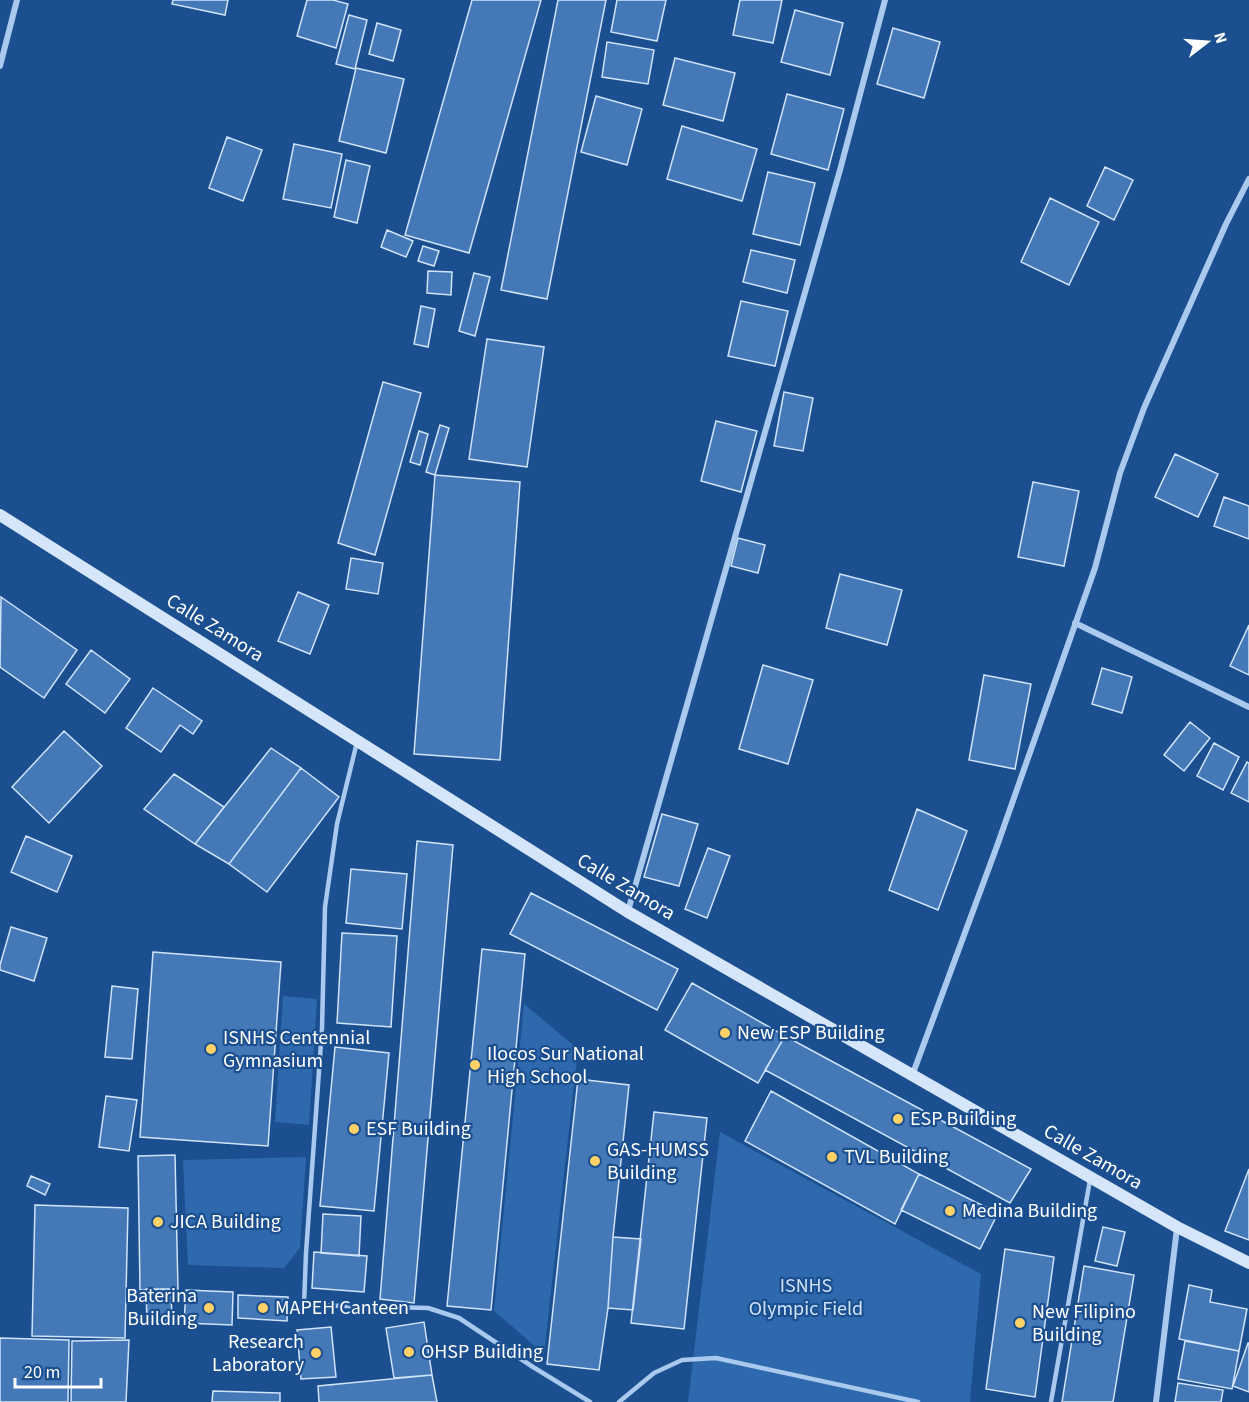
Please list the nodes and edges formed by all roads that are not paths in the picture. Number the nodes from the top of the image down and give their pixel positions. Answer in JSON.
{"nodes":[{"id":1,"x":17,"y":0,"type":"edge"},
{"id":2,"x":885,"y":0,"type":"edge"},
{"id":3,"x":0,"y":66,"type":"edge"},
{"id":4,"x":1249,"y":179,"type":"edge"},
{"id":5,"x":0,"y":515,"type":"edge"},
{"id":6,"x":1075,"y":623,"type":"junction"},
{"id":7,"x":1249,"y":707,"type":"edge"},
{"id":8,"x":357,"y":741,"type":"junction"},
{"id":9,"x":628,"y":912,"type":"junction"},
{"id":10,"x":912,"y":1076,"type":"junction"},
{"id":11,"x":1090,"y":1178,"type":"junction"},
{"id":12,"x":1177,"y":1227,"type":"junction"},
{"id":13,"x":1249,"y":1263,"type":"edge"},
{"id":14,"x":590,"y":1402,"type":"edge"},
{"id":15,"x":619,"y":1402,"type":"edge"},
{"id":16,"x":918,"y":1402,"type":"edge"},
{"id":17,"x":1051,"y":1402,"type":"edge"},
{"id":18,"x":1156,"y":1402,"type":"edge"}],
"edges":[{"from":1,"to":3,"type":"street"},
{"from":2,"to":9,"type":"street"},
{"from":4,"to":6,"type":"street"},
{"from":5,"to":8,"type":"street","name":"Calle Zamora"},
{"from":6,"to":7,"type":"street"},
{"from":6,"to":10,"type":"street"},
{"from":8,"to":9,"type":"street","name":"Calle Zamora"},
{"from":8,"to":14,"type":"lane"},
{"from":9,"to":10,"type":"street","name":"Calle Zamora"},
{"from":10,"to":11,"type":"street","name":"Calle Zamora"},
{"from":11,"to":12,"type":"street","name":"Calle Zamora"},
{"from":11,"to":17,"type":"lane"},
{"from":12,"to":13,"type":"street","name":"Calle Zamora"},
{"from":12,"to":18,"type":"street"},
{"from":15,"to":16,"type":"lane"}]}
